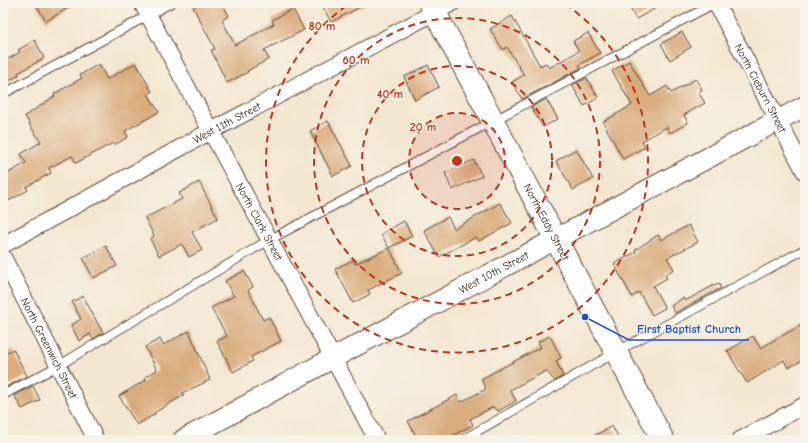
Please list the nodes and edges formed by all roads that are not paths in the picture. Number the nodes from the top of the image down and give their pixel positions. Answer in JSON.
{"nodes":[{"id":1,"x":172,"y":3,"type":"edge"},
{"id":2,"x":715,"y":3,"type":"edge"},
{"id":3,"x":439,"y":6,"type":"edge"},
{"id":4,"x":145,"y":9,"type":"edge"},
{"id":5,"x":3,"y":94,"type":"edge"},
{"id":6,"x":805,"y":106,"type":"edge"},
{"id":7,"x":493,"y":121,"type":"junction"},
{"id":8,"x":778,"y":121,"type":"junction"},
{"id":9,"x":210,"y":131,"type":"junction"},
{"id":10,"x":805,"y":172,"type":"edge"},
{"id":11,"x":556,"y":239,"type":"junction"},
{"id":12,"x":269,"y":240,"type":"junction"},
{"id":13,"x":3,"y":245,"type":"edge"},
{"id":14,"x":805,"y":249,"type":"edge"},
{"id":15,"x":3,"y":256,"type":"edge"},
{"id":16,"x":616,"y":352,"type":"junction"},
{"id":17,"x":333,"y":358,"type":"junction"},
{"id":18,"x":58,"y":366,"type":"junction"},
{"id":19,"x":3,"y":395,"type":"edge"},
{"id":20,"x":805,"y":405,"type":"edge"},
{"id":21,"x":96,"y":440,"type":"edge"},
{"id":22,"x":183,"y":440,"type":"edge"},
{"id":23,"x":377,"y":440,"type":"edge"},
{"id":24,"x":462,"y":440,"type":"edge"},
{"id":25,"x":663,"y":440,"type":"edge"},
{"id":26,"x":740,"y":440,"type":"edge"}],
"edges":[{"from":1,"to":4,"type":"lane"},
{"from":2,"to":7,"type":"lane"},
{"from":2,"to":8,"type":"street","name":"North Cleburn Street"},
{"from":3,"to":7,"type":"main road","name":"North Eddy Street"},
{"from":3,"to":9,"type":"street","name":"West 11th Street"},
{"from":4,"to":5,"type":"lane"},
{"from":4,"to":9,"type":"street","name":"North Clark Street"},
{"from":6,"to":8,"type":"street","name":"West 10th Street"},
{"from":7,"to":11,"type":"main road","name":"North Eddy Street"},
{"from":7,"to":12,"type":"lane"},
{"from":8,"to":10,"type":"street","name":"North Cleburn Street"},
{"from":8,"to":11,"type":"street","name":"West 10th Street"},
{"from":9,"to":12,"type":"street","name":"North Clark Street"},
{"from":9,"to":13,"type":"street","name":"West 11th Street"},
{"from":11,"to":16,"type":"main road","name":"North Eddy Street"},
{"from":11,"to":17,"type":"street","name":"West 10th Street"},
{"from":12,"to":17,"type":"street","name":"North Clark Street"},
{"from":12,"to":18,"type":"lane"},
{"from":14,"to":16,"type":"lane"},
{"from":15,"to":18,"type":"street","name":"North Greenwich Street"},
{"from":16,"to":24,"type":"lane"},
{"from":16,"to":25,"type":"main road","name":"North Eddy Street"},
{"from":17,"to":22,"type":"street","name":"West 10th Street"},
{"from":17,"to":23,"type":"street","name":"North Clark Street"},
{"from":18,"to":19,"type":"lane"},
{"from":18,"to":21,"type":"street","name":"North Greenwich Street"},
{"from":20,"to":26,"type":"street"}]}
